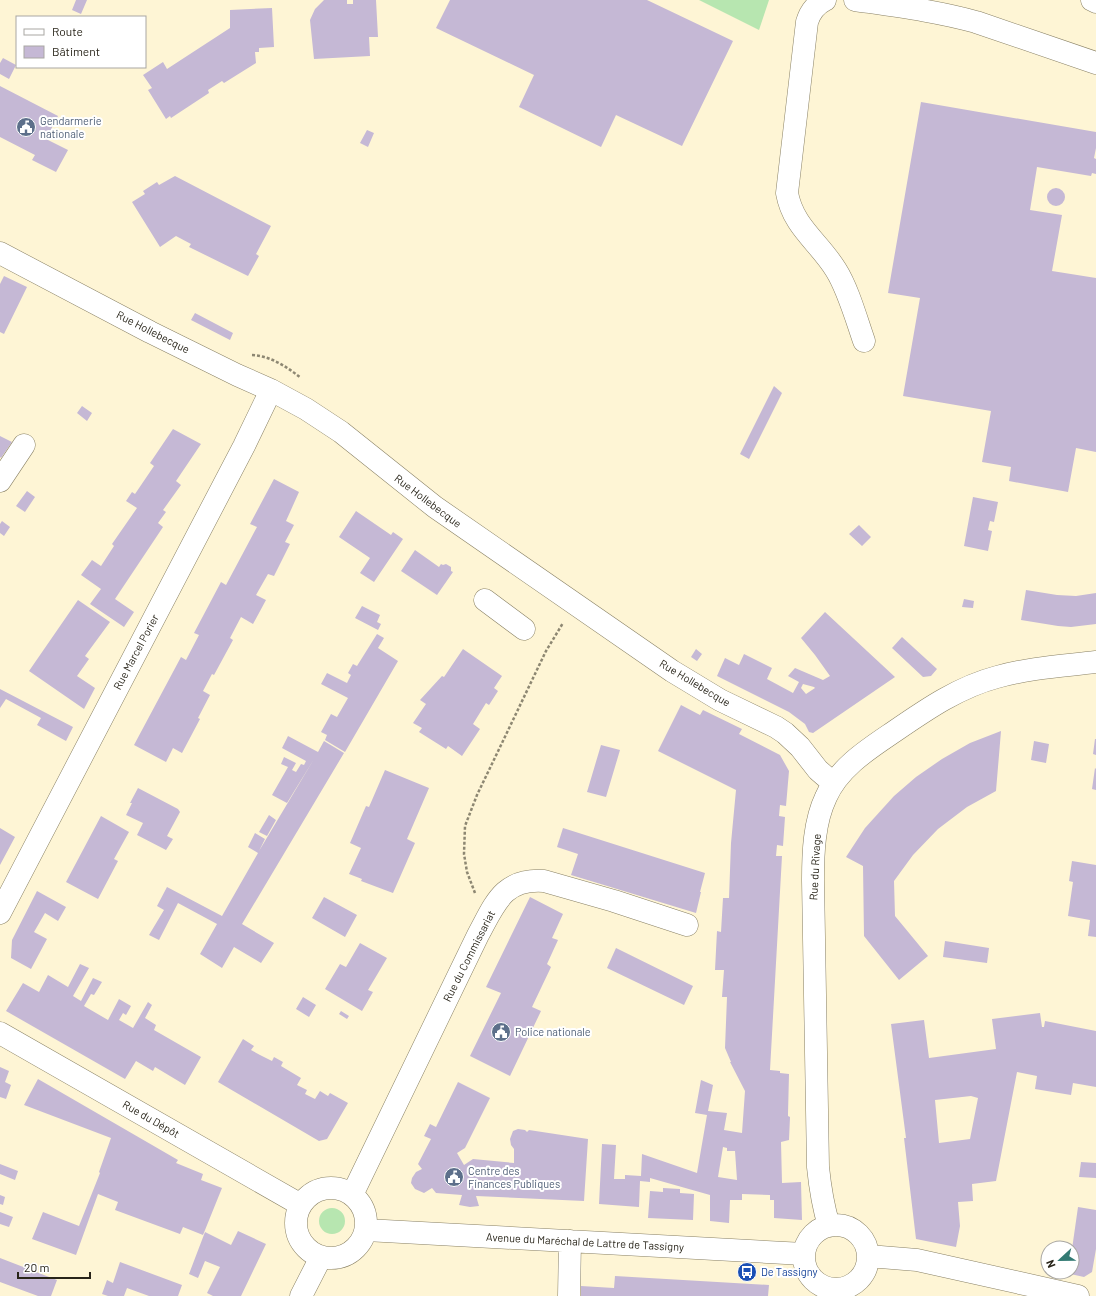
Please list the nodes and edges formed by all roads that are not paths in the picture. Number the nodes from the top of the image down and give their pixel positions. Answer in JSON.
{"nodes":[{"id":1,"x":825,"y":0,"type":"edge"},
{"id":2,"x":855,"y":0,"type":"edge"},
{"id":3,"x":1092,"y":0,"type":"edge"},
{"id":4,"x":1096,"y":2,"type":"edge"},
{"id":5,"x":1096,"y":63,"type":"edge"},
{"id":6,"x":0,"y":253,"type":"edge"},
{"id":7,"x":864,"y":341,"type":"dead end"},
{"id":8,"x":271,"y":390,"type":"junction"},
{"id":9,"x":24,"y":445,"type":"dead end"},
{"id":10,"x":0,"y":481,"type":"edge"},
{"id":11,"x":485,"y":600,"type":"dead end"},
{"id":12,"x":524,"y":629,"type":"dead end"},
{"id":13,"x":1096,"y":662,"type":"edge"},
{"id":14,"x":833,"y":783,"type":"junction"},
{"id":15,"x":0,"y":913,"type":"edge"},
{"id":16,"x":687,"y":925,"type":"dead end"},
{"id":17,"x":0,"y":1033,"type":"edge"},
{"id":18,"x":352,"y":1195,"type":"junction"},
{"id":19,"x":301,"y":1205,"type":"junction"},
{"id":20,"x":829,"y":1226,"type":"junction"},
{"id":21,"x":366,"y":1230,"type":"junction"},
{"id":22,"x":570,"y":1241,"type":"junction"},
{"id":23,"x":804,"y":1254,"type":"junction"},
{"id":24,"x":868,"y":1256,"type":"junction"},
{"id":25,"x":322,"y":1257,"type":"junction"},
{"id":26,"x":841,"y":1292,"type":"edge"},
{"id":27,"x":301,"y":1296,"type":"edge"},
{"id":28,"x":569,"y":1296,"type":"edge"},
{"id":29,"x":1078,"y":1296,"type":"edge"}],
"edges":[{"from":1,"to":7,"type":"street"},
{"from":2,"to":5,"type":"street"},
{"from":3,"to":4,"type":"street"},
{"from":6,"to":8,"type":"street","name":"Rue Hollebecque"},
{"from":8,"to":14,"type":"street","name":"Rue Hollebecque"},
{"from":8,"to":15,"type":"street","name":"Rue Marcel Porier"},
{"from":9,"to":10,"type":"street"},
{"from":11,"to":12,"type":"street"},
{"from":13,"to":14,"type":"street","name":"Rue du Rivage"},
{"from":14,"to":20,"type":"street","name":"Rue du Rivage"},
{"from":16,"to":18,"type":"street","name":"Rue du Commissariat"},
{"from":17,"to":19,"type":"street","name":"Rue du Dépôt"},
{"from":18,"to":19,"type":"street"},
{"from":18,"to":21,"type":"street"},
{"from":19,"to":25,"type":"street"},
{"from":20,"to":23,"type":"street"},
{"from":20,"to":24,"type":"street"},
{"from":21,"to":22,"type":"street","name":"Avenue du Maréchal de Lattre de Tassigny"},
{"from":21,"to":25,"type":"street"},
{"from":22,"to":23,"type":"street","name":"Avenue du Maréchal de Lattre de Tassigny"},
{"from":22,"to":28,"type":"street"},
{"from":23,"to":26,"type":"street"},
{"from":24,"to":26,"type":"street"},
{"from":24,"to":29,"type":"street"},
{"from":25,"to":27,"type":"street"}]}
